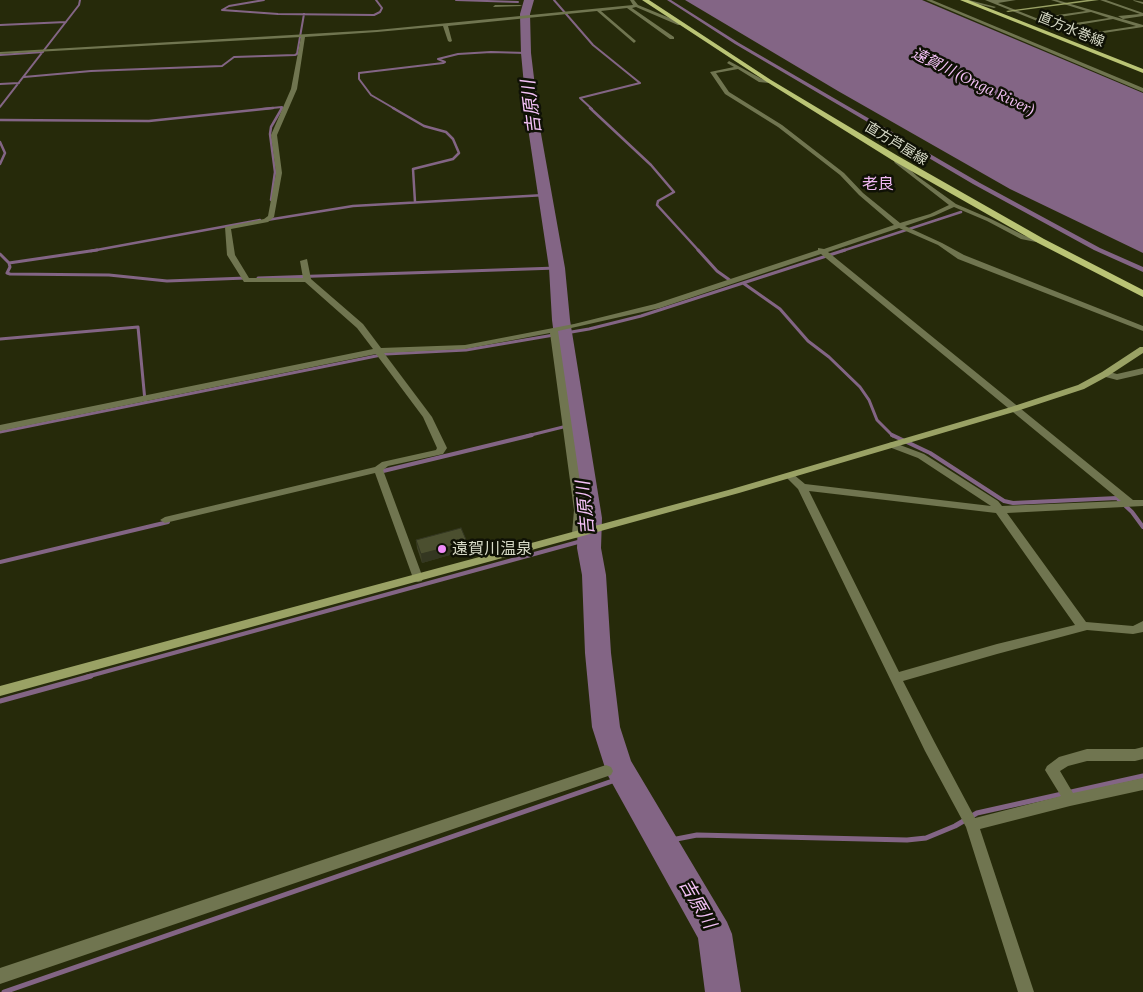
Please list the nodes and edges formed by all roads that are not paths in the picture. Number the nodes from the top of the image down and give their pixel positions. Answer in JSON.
{"nodes":[{"id":1,"x":521,"y":0,"type":"edge"},
{"id":2,"x":632,"y":0,"type":"edge"},
{"id":3,"x":645,"y":0,"type":"edge"},
{"id":4,"x":928,"y":0,"type":"edge"},
{"id":5,"x":963,"y":0,"type":"edge"},
{"id":6,"x":987,"y":0,"type":"edge"},
{"id":7,"x":1014,"y":0,"type":"edge"},
{"id":8,"x":1052,"y":0,"type":"edge"},
{"id":9,"x":1097,"y":0,"type":"edge"},
{"id":10,"x":1102,"y":0,"type":"edge"},
{"id":11,"x":1135,"y":0,"type":"edge"},
{"id":12,"x":993,"y":3,"type":"junction"},
{"id":13,"x":1074,"y":3,"type":"junction"},
{"id":14,"x":1143,"y":3,"type":"edge"},
{"id":15,"x":1067,"y":4,"type":"junction"},
{"id":16,"x":520,"y":6,"type":"junction"},
{"id":17,"x":636,"y":6,"type":"junction"},
{"id":18,"x":628,"y":7,"type":"junction"},
{"id":19,"x":597,"y":10,"type":"junction"},
{"id":20,"x":1011,"y":11,"type":"junction"},
{"id":21,"x":1093,"y":12,"type":"junction"},
{"id":22,"x":1143,"y":14,"type":"edge"},
{"id":23,"x":518,"y":17,"type":"junction"},
{"id":24,"x":495,"y":19,"type":"junction"},
{"id":25,"x":1036,"y":19,"type":"junction"},
{"id":26,"x":1116,"y":19,"type":"junction"},
{"id":27,"x":445,"y":24,"type":"junction"},
{"id":28,"x":680,"y":24,"type":"junction"},
{"id":29,"x":1030,"y":27,"type":"junction"},
{"id":30,"x":1055,"y":27,"type":"junction"},
{"id":31,"x":1143,"y":27,"type":"edge"},
{"id":32,"x":303,"y":37,"type":"junction"},
{"id":33,"x":672,"y":38,"type":"dead end"},
{"id":34,"x":450,"y":41,"type":"dead end"},
{"id":35,"x":634,"y":42,"type":"dead end"},
{"id":36,"x":0,"y":53,"type":"edge"},
{"id":37,"x":728,"y":62,"type":"dead end"},
{"id":38,"x":738,"y":68,"type":"junction"},
{"id":39,"x":1143,"y":71,"type":"edge"},
{"id":40,"x":769,"y":81,"type":"junction"},
{"id":41,"x":1143,"y":90,"type":"edge"},
{"id":42,"x":895,"y":158,"type":"junction"},
{"id":43,"x":954,"y":205,"type":"junction"},
{"id":44,"x":899,"y":226,"type":"junction"},
{"id":45,"x":1041,"y":241,"type":"junction"},
{"id":46,"x":821,"y":250,"type":"junction"},
{"id":47,"x":304,"y":261,"type":"dead end"},
{"id":48,"x":307,"y":280,"type":"junction"},
{"id":49,"x":1143,"y":294,"type":"edge"},
{"id":50,"x":1143,"y":329,"type":"edge"},
{"id":51,"x":554,"y":330,"type":"junction"},
{"id":52,"x":1143,"y":349,"type":"edge"},
{"id":53,"x":377,"y":351,"type":"junction"},
{"id":54,"x":1143,"y":371,"type":"edge"},
{"id":55,"x":1105,"y":374,"type":"junction"},
{"id":56,"x":1014,"y":409,"type":"junction"},
{"id":57,"x":0,"y":428,"type":"edge"},
{"id":58,"x":892,"y":445,"type":"junction"},
{"id":59,"x":378,"y":469,"type":"junction"},
{"id":60,"x":790,"y":476,"type":"junction"},
{"id":61,"x":802,"y":487,"type":"junction"},
{"id":62,"x":1132,"y":504,"type":"junction"},
{"id":63,"x":1143,"y":504,"type":"edge"},
{"id":64,"x":999,"y":510,"type":"junction"},
{"id":65,"x":165,"y":520,"type":"dead end"},
{"id":66,"x":577,"y":534,"type":"junction"},
{"id":67,"x":418,"y":578,"type":"junction"},
{"id":68,"x":1143,"y":625,"type":"edge"},
{"id":69,"x":1083,"y":627,"type":"junction"},
{"id":70,"x":896,"y":678,"type":"junction"},
{"id":71,"x":0,"y":691,"type":"edge"},
{"id":72,"x":1143,"y":753,"type":"edge"},
{"id":73,"x":606,"y":771,"type":"dead end"},
{"id":74,"x":1143,"y":784,"type":"edge"},
{"id":75,"x":1070,"y":800,"type":"junction"},
{"id":76,"x":972,"y":825,"type":"junction"},
{"id":77,"x":0,"y":976,"type":"edge"},
{"id":78,"x":1026,"y":992,"type":"edge"}],
"edges":[{"from":1,"to":16,"type":"street"},
{"from":2,"to":17,"type":"street"},
{"from":3,"to":28,"type":"main road","name":"直方芦屋線"},
{"from":4,"to":41,"type":"street"},
{"from":5,"to":20,"type":"street"},
{"from":5,"to":29,"type":"main road","name":"直方水巻線"},
{"from":6,"to":12,"type":"street"},
{"from":7,"to":12,"type":"street"},
{"from":8,"to":15,"type":"street"},
{"from":9,"to":13,"type":"street"},
{"from":10,"to":22,"type":"street"},
{"from":11,"to":14,"type":"street"},
{"from":12,"to":20,"type":"street"},
{"from":13,"to":15,"type":"street"},
{"from":13,"to":22,"type":"street"},
{"from":15,"to":20,"type":"street"},
{"from":15,"to":21,"type":"street"},
{"from":16,"to":23,"type":"street"},
{"from":16,"to":24,"type":"street"},
{"from":17,"to":18,"type":"street"},
{"from":17,"to":28,"type":"street"},
{"from":18,"to":19,"type":"street"},
{"from":18,"to":33,"type":"street"},
{"from":19,"to":23,"type":"street"},
{"from":19,"to":35,"type":"street"},
{"from":20,"to":25,"type":"street"},
{"from":20,"to":29,"type":"street"},
{"from":21,"to":25,"type":"street"},
{"from":21,"to":26,"type":"street"},
{"from":23,"to":24,"type":"street"},
{"from":24,"to":27,"type":"street"},
{"from":25,"to":30,"type":"street"},
{"from":26,"to":30,"type":"street"},
{"from":26,"to":31,"type":"street"},
{"from":27,"to":32,"type":"street"},
{"from":27,"to":34,"type":"street"},
{"from":28,"to":40,"type":"main road","name":"直方芦屋線"},
{"from":29,"to":39,"type":"main road","name":"直方水巻線"},
{"from":30,"to":31,"type":"street"},
{"from":32,"to":36,"type":"street"},
{"from":32,"to":48,"type":"street"},
{"from":37,"to":38,"type":"street"},
{"from":38,"to":40,"type":"street"},
{"from":38,"to":44,"type":"street"},
{"from":40,"to":42,"type":"main road","name":"直方芦屋線"},
{"from":42,"to":43,"type":"street"},
{"from":42,"to":45,"type":"main road","name":"直方芦屋線"},
{"from":43,"to":44,"type":"street"},
{"from":43,"to":45,"type":"street"},
{"from":44,"to":46,"type":"street"},
{"from":44,"to":50,"type":"street"},
{"from":45,"to":49,"type":"main road","name":"直方芦屋線"},
{"from":46,"to":51,"type":"street"},
{"from":46,"to":56,"type":"street"},
{"from":47,"to":48,"type":"street"},
{"from":48,"to":53,"type":"street"},
{"from":51,"to":53,"type":"street"},
{"from":51,"to":66,"type":"street"},
{"from":52,"to":55,"type":"street"},
{"from":53,"to":57,"type":"street"},
{"from":53,"to":59,"type":"street"},
{"from":54,"to":55,"type":"street"},
{"from":55,"to":56,"type":"street"},
{"from":56,"to":58,"type":"street"},
{"from":56,"to":62,"type":"street"},
{"from":58,"to":60,"type":"street"},
{"from":58,"to":64,"type":"street"},
{"from":59,"to":65,"type":"street"},
{"from":59,"to":67,"type":"street"},
{"from":60,"to":61,"type":"street"},
{"from":60,"to":66,"type":"street"},
{"from":61,"to":64,"type":"street"},
{"from":61,"to":70,"type":"street"},
{"from":62,"to":63,"type":"street"},
{"from":62,"to":64,"type":"street"},
{"from":64,"to":69,"type":"street"},
{"from":66,"to":67,"type":"street"},
{"from":67,"to":71,"type":"street"},
{"from":68,"to":69,"type":"street"},
{"from":69,"to":70,"type":"street"},
{"from":70,"to":76,"type":"street"},
{"from":72,"to":75,"type":"street"},
{"from":73,"to":77,"type":"street"},
{"from":74,"to":75,"type":"street"},
{"from":75,"to":76,"type":"street"},
{"from":76,"to":78,"type":"street"}]}
